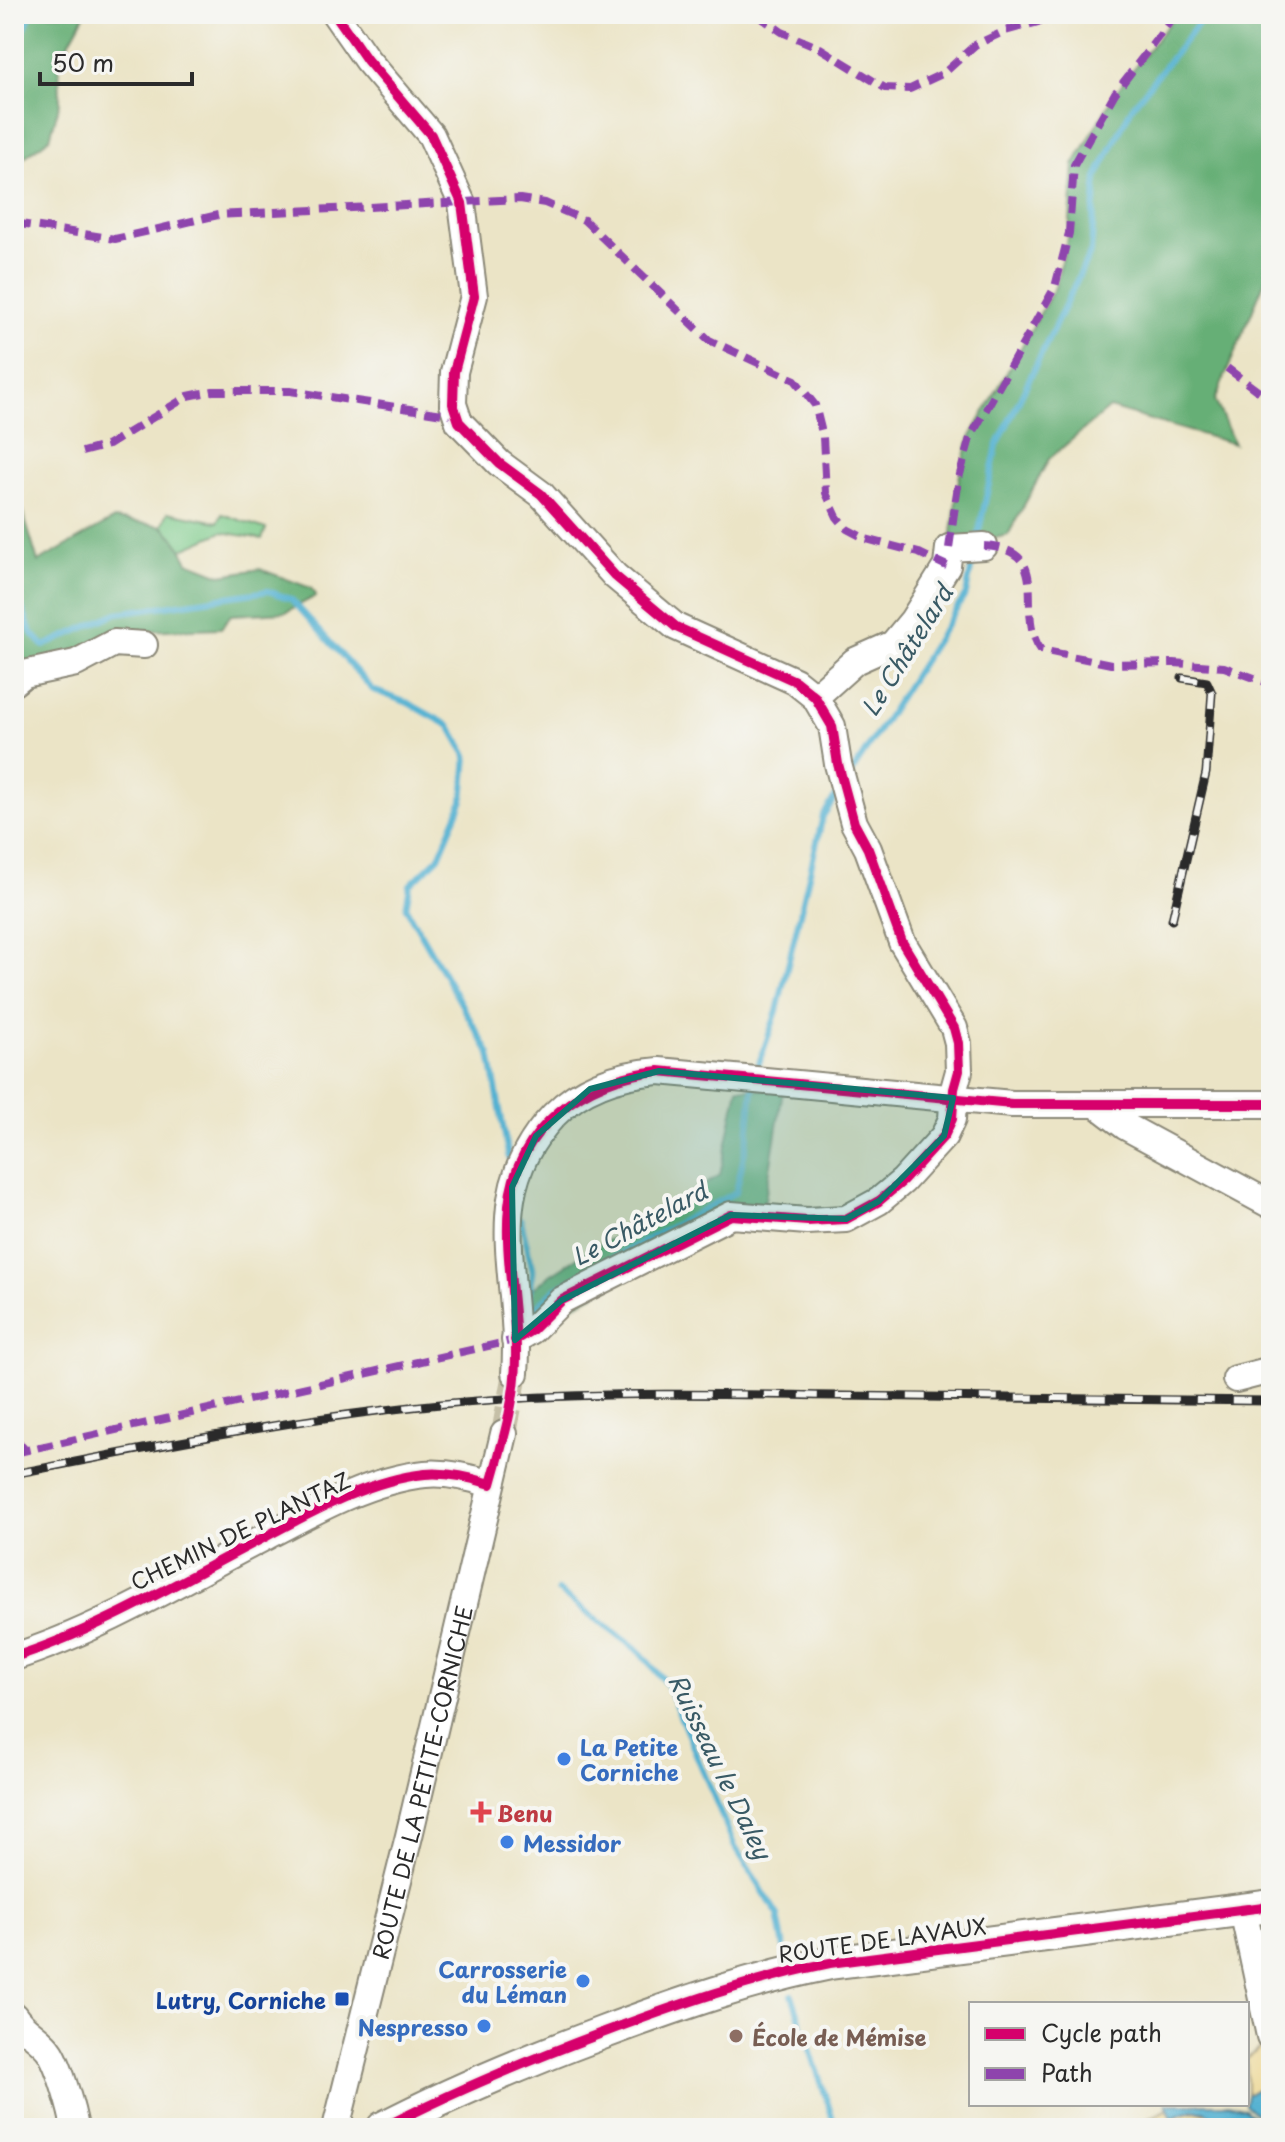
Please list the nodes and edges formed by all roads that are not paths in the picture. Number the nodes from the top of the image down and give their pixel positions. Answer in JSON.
{"nodes":[{"id":1,"x":335,"y":14,"type":"edge"},
{"id":2,"x":966,"y":546,"type":"dead end"},
{"id":3,"x":144,"y":645,"type":"dead end"},
{"id":4,"x":14,"y":682,"type":"edge"},
{"id":5,"x":815,"y":697,"type":"junction"},
{"id":6,"x":953,"y":1098,"type":"junction"},
{"id":7,"x":1096,"y":1104,"type":"junction"},
{"id":8,"x":1271,"y":1104,"type":"edge"},
{"id":9,"x":1271,"y":1205,"type":"edge"},
{"id":10,"x":515,"y":1340,"type":"junction"},
{"id":11,"x":1271,"y":1370,"type":"edge"},
{"id":12,"x":515,"y":1373,"type":"tunnel mouth"},
{"id":13,"x":1236,"y":1379,"type":"dead end"},
{"id":14,"x":504,"y":1434,"type":"tunnel mouth"},
{"id":15,"x":491,"y":1484,"type":"junction"},
{"id":16,"x":14,"y":1657,"type":"edge"},
{"id":17,"x":1257,"y":1908,"type":"edge"},
{"id":18,"x":14,"y":2016,"type":"edge"},
{"id":19,"x":1270,"y":2036,"type":"edge"},
{"id":20,"x":75,"y":2128,"type":"edge"},
{"id":21,"x":336,"y":2128,"type":"edge"},
{"id":22,"x":383,"y":2128,"type":"edge"}],
"edges":[{"from":1,"to":5,"type":"street"},
{"from":2,"to":5,"type":"street"},
{"from":3,"to":4,"type":"street"},
{"from":5,"to":6,"type":"street"},
{"from":6,"to":7,"type":"street"},
{"from":6,"to":10,"type":"street"},
{"from":6,"to":10,"type":"street"},
{"from":7,"to":8,"type":"street"},
{"from":7,"to":9,"type":"street"},
{"from":10,"to":12,"type":"street"},
{"from":11,"to":13,"type":"street"},
{"from":14,"to":15,"type":"street","name":"ROUTE DE LA PETITE-CORNICHE"},
{"from":15,"to":16,"type":"street","name":"CHEMIN DE PLANTAZ"},
{"from":15,"to":21,"type":"street","name":"ROUTE DE LA PETITE-CORNICHE"},
{"from":17,"to":19,"type":"street"},
{"from":17,"to":22,"type":"main road","name":"ROUTE DE LAVAUX"},
{"from":18,"to":20,"type":"street"}]}
